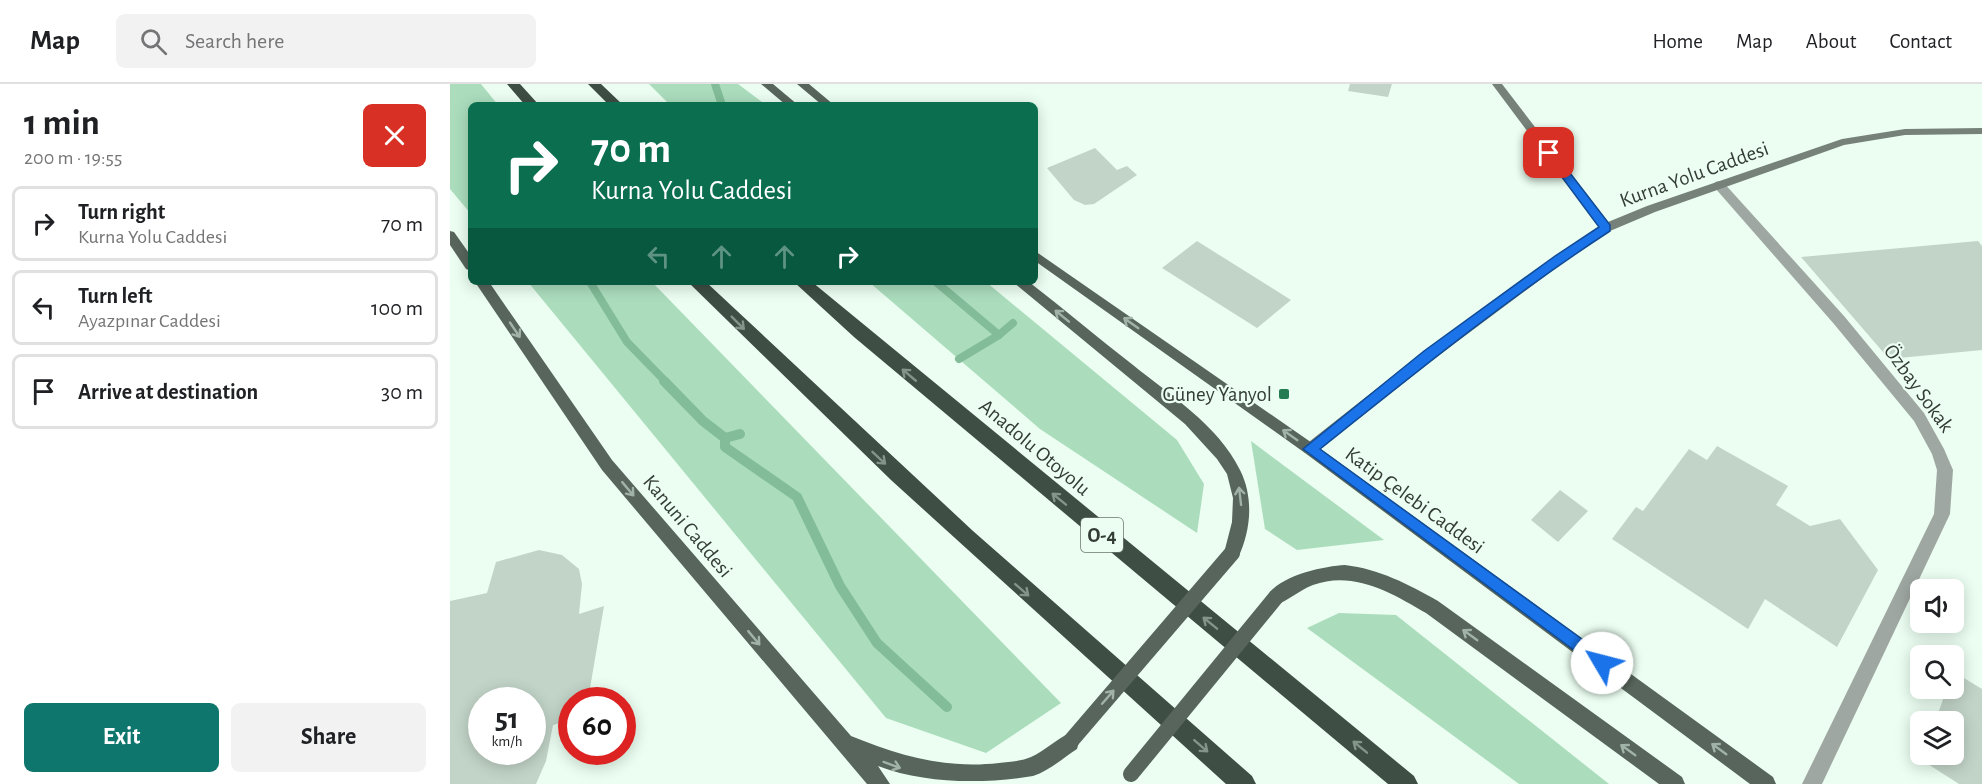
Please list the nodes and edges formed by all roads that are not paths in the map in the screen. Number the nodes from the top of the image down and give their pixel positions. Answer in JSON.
{"nodes":[{"id":1,"x":513,"y":84,"type":"edge"},
{"id":2,"x":594,"y":84,"type":"edge"},
{"id":3,"x":766,"y":84,"type":"edge"},
{"id":4,"x":802,"y":84,"type":"edge"},
{"id":5,"x":1497,"y":84,"type":"edge"},
{"id":6,"x":529,"y":102,"type":"edge"},
{"id":7,"x":613,"y":102,"type":"edge"},
{"id":8,"x":789,"y":102,"type":"edge"},
{"id":9,"x":825,"y":102,"type":"edge"},
{"id":10,"x":1982,"y":131,"type":"edge"},
{"id":11,"x":1719,"y":185,"type":"junction"},
{"id":12,"x":1606,"y":228,"type":"junction"},
{"id":13,"x":450,"y":235,"type":"edge"},
{"id":14,"x":1038,"y":257,"type":"edge"},
{"id":15,"x":468,"y":262,"type":"edge"},
{"id":16,"x":484,"y":285,"type":"edge"},
{"id":17,"x":699,"y":285,"type":"edge"},
{"id":18,"x":805,"y":285,"type":"edge"},
{"id":19,"x":1024,"y":285,"type":"edge"},
{"id":20,"x":1310,"y":449,"type":"junction"},
{"id":21,"x":840,"y":740,"type":"junction"},
{"id":22,"x":1128,"y":779,"type":"edge"},
{"id":23,"x":880,"y":784,"type":"edge"},
{"id":24,"x":1244,"y":784,"type":"edge"},
{"id":25,"x":1406,"y":784,"type":"edge"},
{"id":26,"x":1675,"y":784,"type":"edge"},
{"id":27,"x":1766,"y":784,"type":"edge"},
{"id":28,"x":1812,"y":784,"type":"edge"}],
"edges":[{"from":1,"to":6,"type":"highway"},
{"from":2,"to":7,"type":"highway"},
{"from":3,"to":8,"type":"main road"},
{"from":4,"to":9,"type":"main road"},
{"from":5,"to":12,"type":"street"},
{"from":10,"to":11,"type":"street","name":"Kurna Yolu Caddesi"},
{"from":11,"to":12,"type":"street","name":"Kurna Yolu Caddesi"},
{"from":11,"to":28,"type":"street","name":"Özbay Sokak"},
{"from":12,"to":20,"type":"street","name":"Kurna Yolu Caddesi"},
{"from":13,"to":15,"type":"main road"},
{"from":20,"to":14,"type":"main road","name":"Katip Çelebi Caddesi","one_way":true},
{"from":16,"to":21,"type":"main road","name":"Kanuni Caddesi","one_way":true},
{"from":17,"to":24,"type":"highway","one_way":true},
{"from":25,"to":18,"type":"highway","name":"Anadolu Otoyolu","number":"O-4","one_way":true},
{"from":21,"to":19,"type":"main road","one_way":true,"bridge":true},
{"from":27,"to":20,"type":"main road","name":"Katip Çelebi Caddesi","one_way":true},
{"from":21,"to":23,"type":"main road","name":"Kanuni Caddesi"},
{"from":26,"to":22,"type":"main road","one_way":true,"bridge":true}]}
